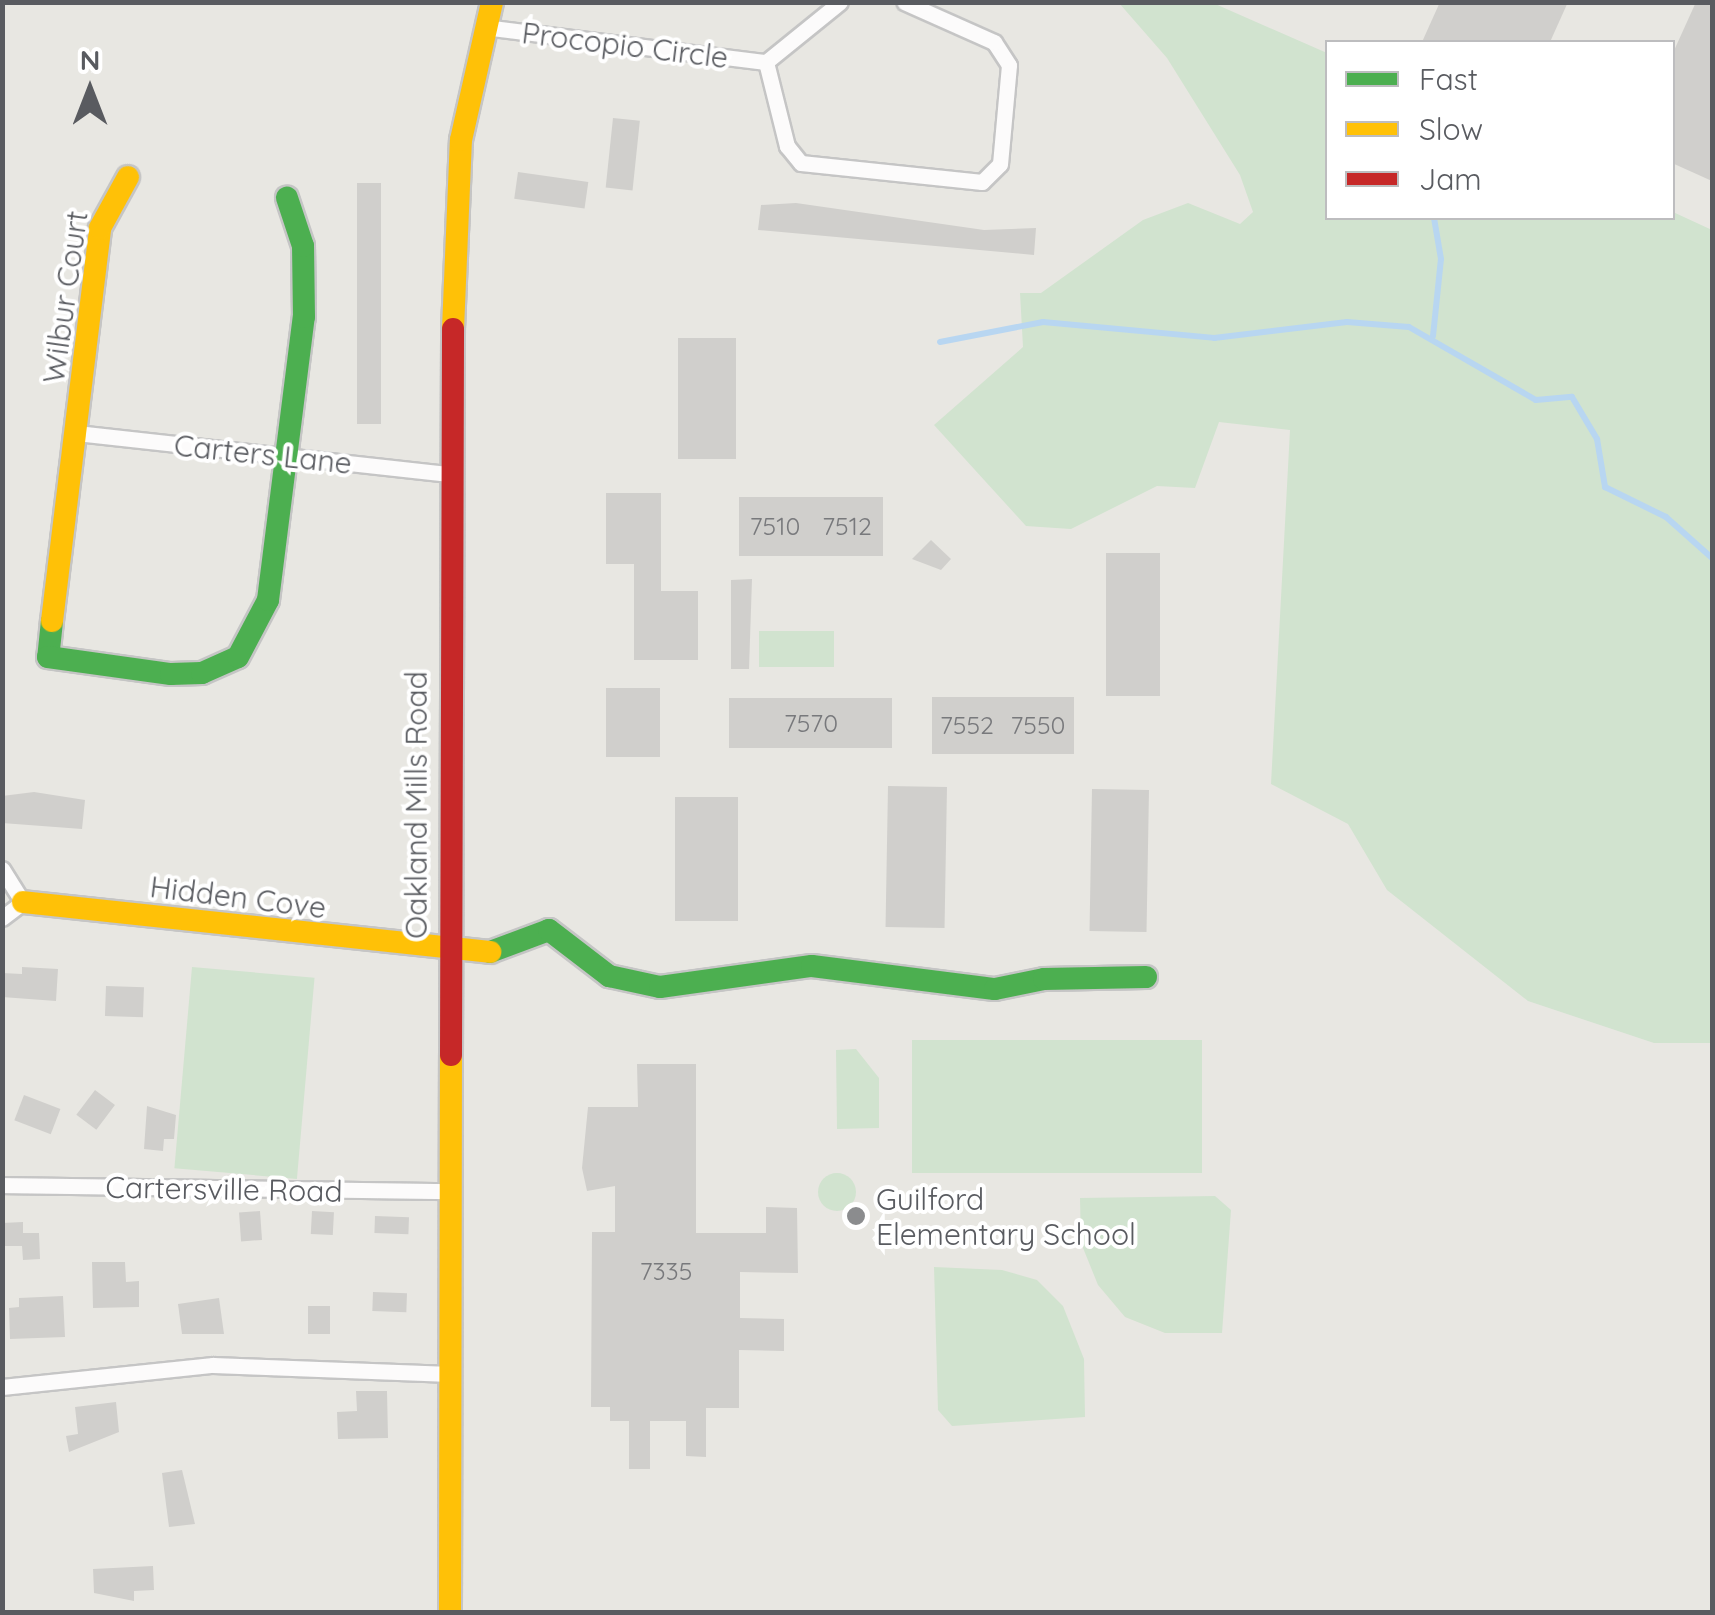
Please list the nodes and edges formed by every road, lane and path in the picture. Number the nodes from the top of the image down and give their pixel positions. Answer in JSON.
{"nodes":[{"id":1,"x":492,"y":2,"type":"edge"},
{"id":2,"x":840,"y":2,"type":"edge"},
{"id":3,"x":904,"y":2,"type":"edge"},
{"id":4,"x":484,"y":28,"type":"junction"},
{"id":5,"x":766,"y":62,"type":"junction"},
{"id":6,"x":128,"y":177,"type":"dead end"},
{"id":7,"x":286,"y":198,"type":"dead end"},
{"id":8,"x":77,"y":433,"type":"junction"},
{"id":9,"x":285,"y":458,"type":"junction"},
{"id":10,"x":449,"y":474,"type":"junction"},
{"id":11,"x":2,"y":869,"type":"edge"},
{"id":12,"x":23,"y":902,"type":"junction"},
{"id":13,"x":2,"y":918,"type":"edge"},
{"id":14,"x":445,"y":951,"type":"junction"},
{"id":15,"x":1146,"y":977,"type":"dead end"},
{"id":16,"x":2,"y":1185,"type":"edge"},
{"id":17,"x":445,"y":1191,"type":"junction"},
{"id":18,"x":444,"y":1374,"type":"junction"},
{"id":19,"x":2,"y":1387,"type":"edge"},
{"id":20,"x":450,"y":1612,"type":"edge"}],
"edges":[{"from":1,"to":4,"type":"street","name":"Oakland Mills Road"},
{"from":2,"to":5,"type":"street","name":"Procopio Circle"},
{"from":3,"to":5,"type":"street","name":"Procopio Circle"},
{"from":4,"to":5,"type":"street","name":"Procopio Circle"},
{"from":4,"to":10,"type":"street","name":"Oakland Mills Road"},
{"from":6,"to":8,"type":"street","name":"Wilbur Court"},
{"from":7,"to":9,"type":"street"},
{"from":8,"to":9,"type":"street","name":"Carters Lane"},
{"from":8,"to":9,"type":"street","name":"Wilbur Court"},
{"from":9,"to":10,"type":"street","name":"Carters Lane"},
{"from":10,"to":14,"type":"street","name":"Oakland Mills Road"},
{"from":11,"to":12,"type":"street"},
{"from":12,"to":13,"type":"street"},
{"from":12,"to":14,"type":"street","name":"Hidden Cove"},
{"from":14,"to":15,"type":"street","name":"Hidden Cove"},
{"from":14,"to":17,"type":"street","name":"Oakland Mills Road"},
{"from":16,"to":17,"type":"street","name":"Cartersville Road"},
{"from":17,"to":18,"type":"street","name":"Oakland Mills Road"},
{"from":18,"to":19,"type":"street"},
{"from":18,"to":20,"type":"street","name":"Oakland Mills Road"}]}
